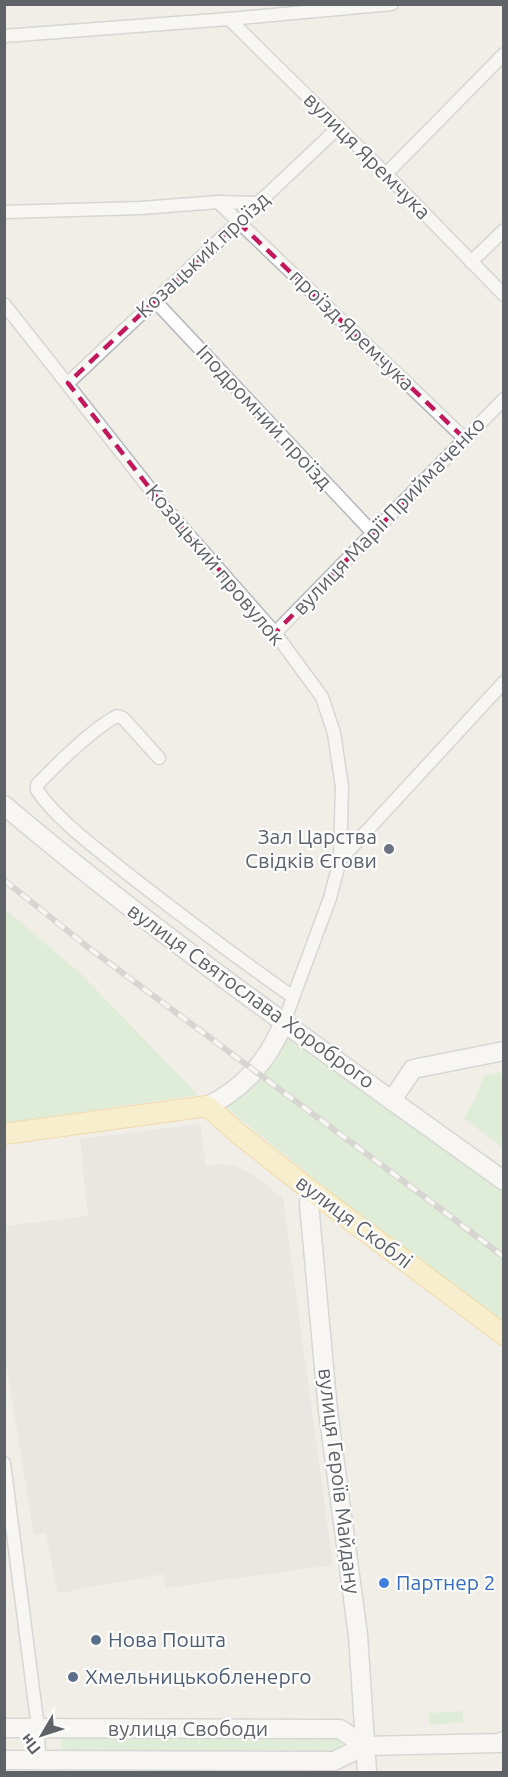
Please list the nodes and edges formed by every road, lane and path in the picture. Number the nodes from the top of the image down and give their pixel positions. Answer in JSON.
{"nodes":[{"id":1,"x":392,"y":4,"type":"edge"},
{"id":2,"x":229,"y":19,"type":"junction"},
{"id":3,"x":4,"y":36,"type":"edge"},
{"id":4,"x":504,"y":54,"type":"edge"},
{"id":5,"x":339,"y":127,"type":"junction"},
{"id":6,"x":386,"y":174,"type":"junction"},
{"id":7,"x":218,"y":202,"type":"junction"},
{"id":8,"x":258,"y":203,"type":"junction"},
{"id":9,"x":4,"y":212,"type":"edge"},
{"id":10,"x":238,"y":222,"type":"junction"},
{"id":11,"x":504,"y":230,"type":"edge"},
{"id":12,"x":471,"y":262,"type":"junction"},
{"id":13,"x":504,"y":295,"type":"edge"},
{"id":14,"x":155,"y":301,"type":"junction"},
{"id":15,"x":4,"y":304,"type":"edge"},
{"id":16,"x":68,"y":383,"type":"junction"},
{"id":17,"x":504,"y":399,"type":"edge"},
{"id":18,"x":465,"y":439,"type":"junction"},
{"id":19,"x":373,"y":533,"type":"junction"},
{"id":20,"x":275,"y":633,"type":"junction"},
{"id":21,"x":504,"y":682,"type":"edge"},
{"id":22,"x":159,"y":758,"type":"dead end"},
{"id":23,"x":4,"y":805,"type":"edge"},
{"id":24,"x":340,"y":860,"type":"junction"},
{"id":25,"x":293,"y":998,"type":"junction"},
{"id":26,"x":284,"y":1022,"type":"junction"},
{"id":27,"x":504,"y":1051,"type":"edge"},
{"id":28,"x":392,"y":1100,"type":"junction"},
{"id":29,"x":207,"y":1106,"type":"junction"},
{"id":30,"x":4,"y":1134,"type":"edge"},
{"id":31,"x":504,"y":1181,"type":"edge"},
{"id":32,"x":310,"y":1190,"type":"junction"},
{"id":33,"x":504,"y":1335,"type":"edge"},
{"id":34,"x":4,"y":1463,"type":"edge"},
{"id":35,"x":4,"y":1728,"type":"edge"},
{"id":36,"x":38,"y":1728,"type":"junction"},
{"id":37,"x":502,"y":1743,"type":"edge"},
{"id":38,"x":365,"y":1746,"type":"junction"},
{"id":39,"x":4,"y":1760,"type":"edge"},
{"id":40,"x":39,"y":1760,"type":"junction"},
{"id":41,"x":367,"y":1773,"type":"edge"}],
"edges":[{"from":1,"to":2,"type":"street"},
{"from":2,"to":3,"type":"street"},
{"from":2,"to":5,"type":"street","name":"вулиця Яремчука"},
{"from":4,"to":6,"type":"street"},
{"from":5,"to":6,"type":"street","name":"вулиця Яремчука"},
{"from":5,"to":8,"type":"street","name":"Козацький проїзд"},
{"from":6,"to":12,"type":"street","name":"вулиця Яремчука"},
{"from":7,"to":8,"type":"street"},
{"from":7,"to":9,"type":"street"},
{"from":7,"to":10,"type":"street","name":"проїзд Яремчука"},
{"from":8,"to":10,"type":"street","name":"Козацький проїзд"},
{"from":10,"to":14,"type":"street","name":"Козацький проїзд"},
{"from":10,"to":18,"type":"street","name":"проїзд Яремчука"},
{"from":11,"to":12,"type":"street"},
{"from":12,"to":13,"type":"street","name":"вулиця Яремчука"},
{"from":14,"to":16,"type":"street","name":"Козацький проїзд"},
{"from":14,"to":19,"type":"street","name":"Іподромний проїзд"},
{"from":15,"to":16,"type":"street","name":"Козацький провулок"},
{"from":16,"to":20,"type":"street","name":"Козацький провулок"},
{"from":17,"to":18,"type":"street","name":"вулиця Марії Приймаченко"},
{"from":18,"to":19,"type":"street","name":"вулиця Марії Приймаченко"},
{"from":19,"to":20,"type":"street","name":"вулиця Марії Приймаченко"},
{"from":20,"to":24,"type":"street","name":"Козацький провулок"},
{"from":21,"to":24,"type":"street"},
{"from":22,"to":25,"type":"street"},
{"from":23,"to":26,"type":"street","name":"вулиця Святослава Хороброго"},
{"from":24,"to":25,"type":"street"},
{"from":25,"to":26,"type":"street"},
{"from":26,"to":28,"type":"street","name":"вулиця Святослава Хороброго"},
{"from":26,"to":29,"type":"street"},
{"from":27,"to":28,"type":"street"},
{"from":28,"to":31,"type":"street","name":"вулиця Святослава Хороброго"},
{"from":29,"to":30,"type":"main road"},
{"from":29,"to":32,"type":"main road","name":"вулиця Скоблі"},
{"from":32,"to":33,"type":"main road","name":"вулиця Скоблі"},
{"from":32,"to":38,"type":"street","name":"вулиця Героїв Майдану"},
{"from":34,"to":36,"type":"street"},
{"from":35,"to":36,"type":"street","name":"вулиця Свободи"},
{"from":36,"to":38,"type":"street","name":"вулиця Свободи"},
{"from":36,"to":40,"type":"street"},
{"from":37,"to":38,"type":"street","name":"вулиця Свободи"},
{"from":38,"to":40,"type":"street","name":"вулиця Свободи"},
{"from":38,"to":41,"type":"street","name":"вулиця Героїв Майдану"},
{"from":39,"to":40,"type":"street","name":"вулиця Свободи"}]}
